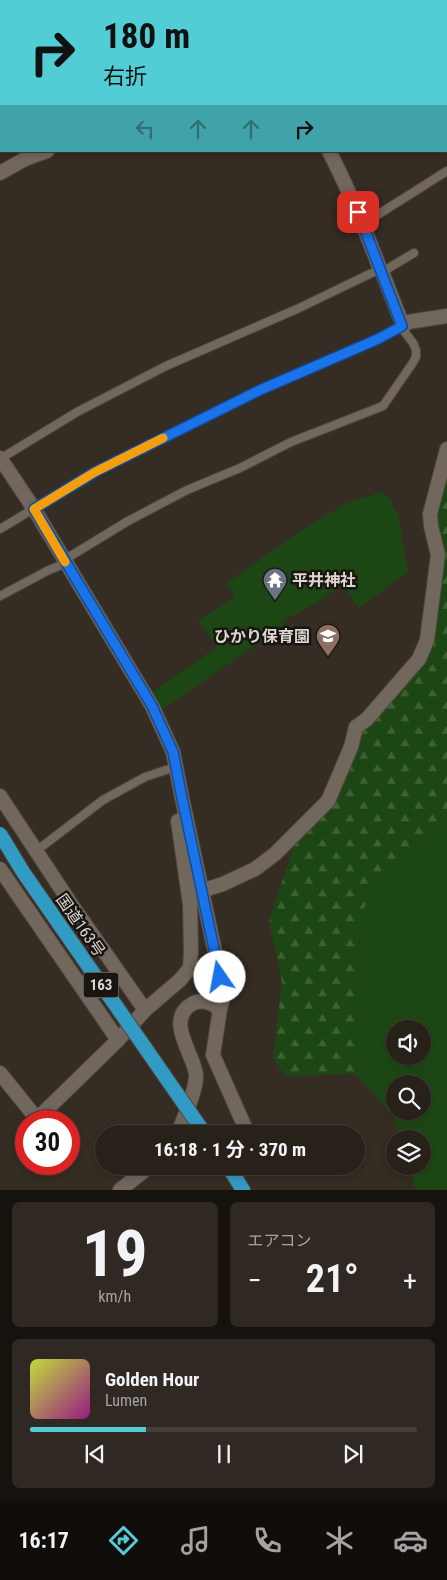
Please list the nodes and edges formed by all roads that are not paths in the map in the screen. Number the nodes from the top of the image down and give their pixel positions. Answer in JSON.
{"nodes":[{"id":1,"x":44,"y":152,"type":"edge"},
{"id":2,"x":330,"y":152,"type":"edge"},
{"id":3,"x":447,"y":171,"type":"edge"},
{"id":4,"x":0,"y":173,"type":"edge"},
{"id":5,"x":363,"y":224,"type":"junction"},
{"id":6,"x":414,"y":253,"type":"dead end"},
{"id":7,"x":381,"y":271,"type":"junction"},
{"id":8,"x":447,"y":316,"type":"edge"},
{"id":9,"x":402,"y":326,"type":"junction"},
{"id":10,"x":447,"y":449,"type":"edge"},
{"id":11,"x":0,"y":458,"type":"edge"},
{"id":12,"x":34,"y":509,"type":"junction"},
{"id":13,"x":0,"y":529,"type":"edge"},
{"id":14,"x":65,"y":562,"type":"junction"},
{"id":15,"x":0,"y":596,"type":"edge"},
{"id":16,"x":175,"y":767,"type":"junction"},
{"id":17,"x":0,"y":796,"type":"edge"},
{"id":18,"x":182,"y":798,"type":"junction"},
{"id":19,"x":0,"y":834,"type":"edge"},
{"id":20,"x":36,"y":851,"type":"junction"},
{"id":21,"x":2,"y":876,"type":"edge"},
{"id":22,"x":202,"y":891,"type":"junction"},
{"id":23,"x":220,"y":1009,"type":"junction"},
{"id":24,"x":145,"y":1010,"type":"junction"},
{"id":25,"x":118,"y":1040,"type":"junction"},
{"id":26,"x":0,"y":1073,"type":"edge"},
{"id":27,"x":181,"y":1125,"type":"edge"},
{"id":28,"x":199,"y":1125,"type":"edge"},
{"id":29,"x":244,"y":1125,"type":"edge"},
{"id":30,"x":139,"y":1175,"type":"edge"},
{"id":31,"x":234,"y":1175,"type":"edge"},
{"id":32,"x":120,"y":1190,"type":"edge"},
{"id":33,"x":243,"y":1190,"type":"edge"}],
"edges":[{"from":1,"to":4,"type":"street"},
{"from":2,"to":5,"type":"street"},
{"from":3,"to":5,"type":"lane"},
{"from":5,"to":7,"type":"street"},
{"from":6,"to":7,"type":"lane"},
{"from":7,"to":9,"type":"street"},
{"from":7,"to":11,"type":"lane"},
{"from":8,"to":9,"type":"street"},
{"from":9,"to":12,"type":"lane"},
{"from":9,"to":14,"type":"lane"},
{"from":10,"to":22,"type":"street"},
{"from":11,"to":12,"type":"street"},
{"from":12,"to":13,"type":"lane"},
{"from":12,"to":14,"type":"street"},
{"from":14,"to":15,"type":"lane"},
{"from":14,"to":16,"type":"street"},
{"from":16,"to":18,"type":"street"},
{"from":16,"to":20,"type":"lane"},
{"from":17,"to":20,"type":"street"},
{"from":18,"to":22,"type":"street"},
{"from":18,"to":24,"type":"street"},
{"from":19,"to":28,"type":"highway","name":"国道163号","number":"163","bridge":true},
{"from":20,"to":24,"type":"street"},
{"from":21,"to":25,"type":"street"},
{"from":22,"to":23,"type":"street"},
{"from":23,"to":27,"type":"street"},
{"from":23,"to":29,"type":"street"},
{"from":24,"to":25,"type":"street"},
{"from":25,"to":26,"type":"street"},
{"from":30,"to":32,"type":"street"},
{"from":31,"to":33,"type":"highway"}]}
